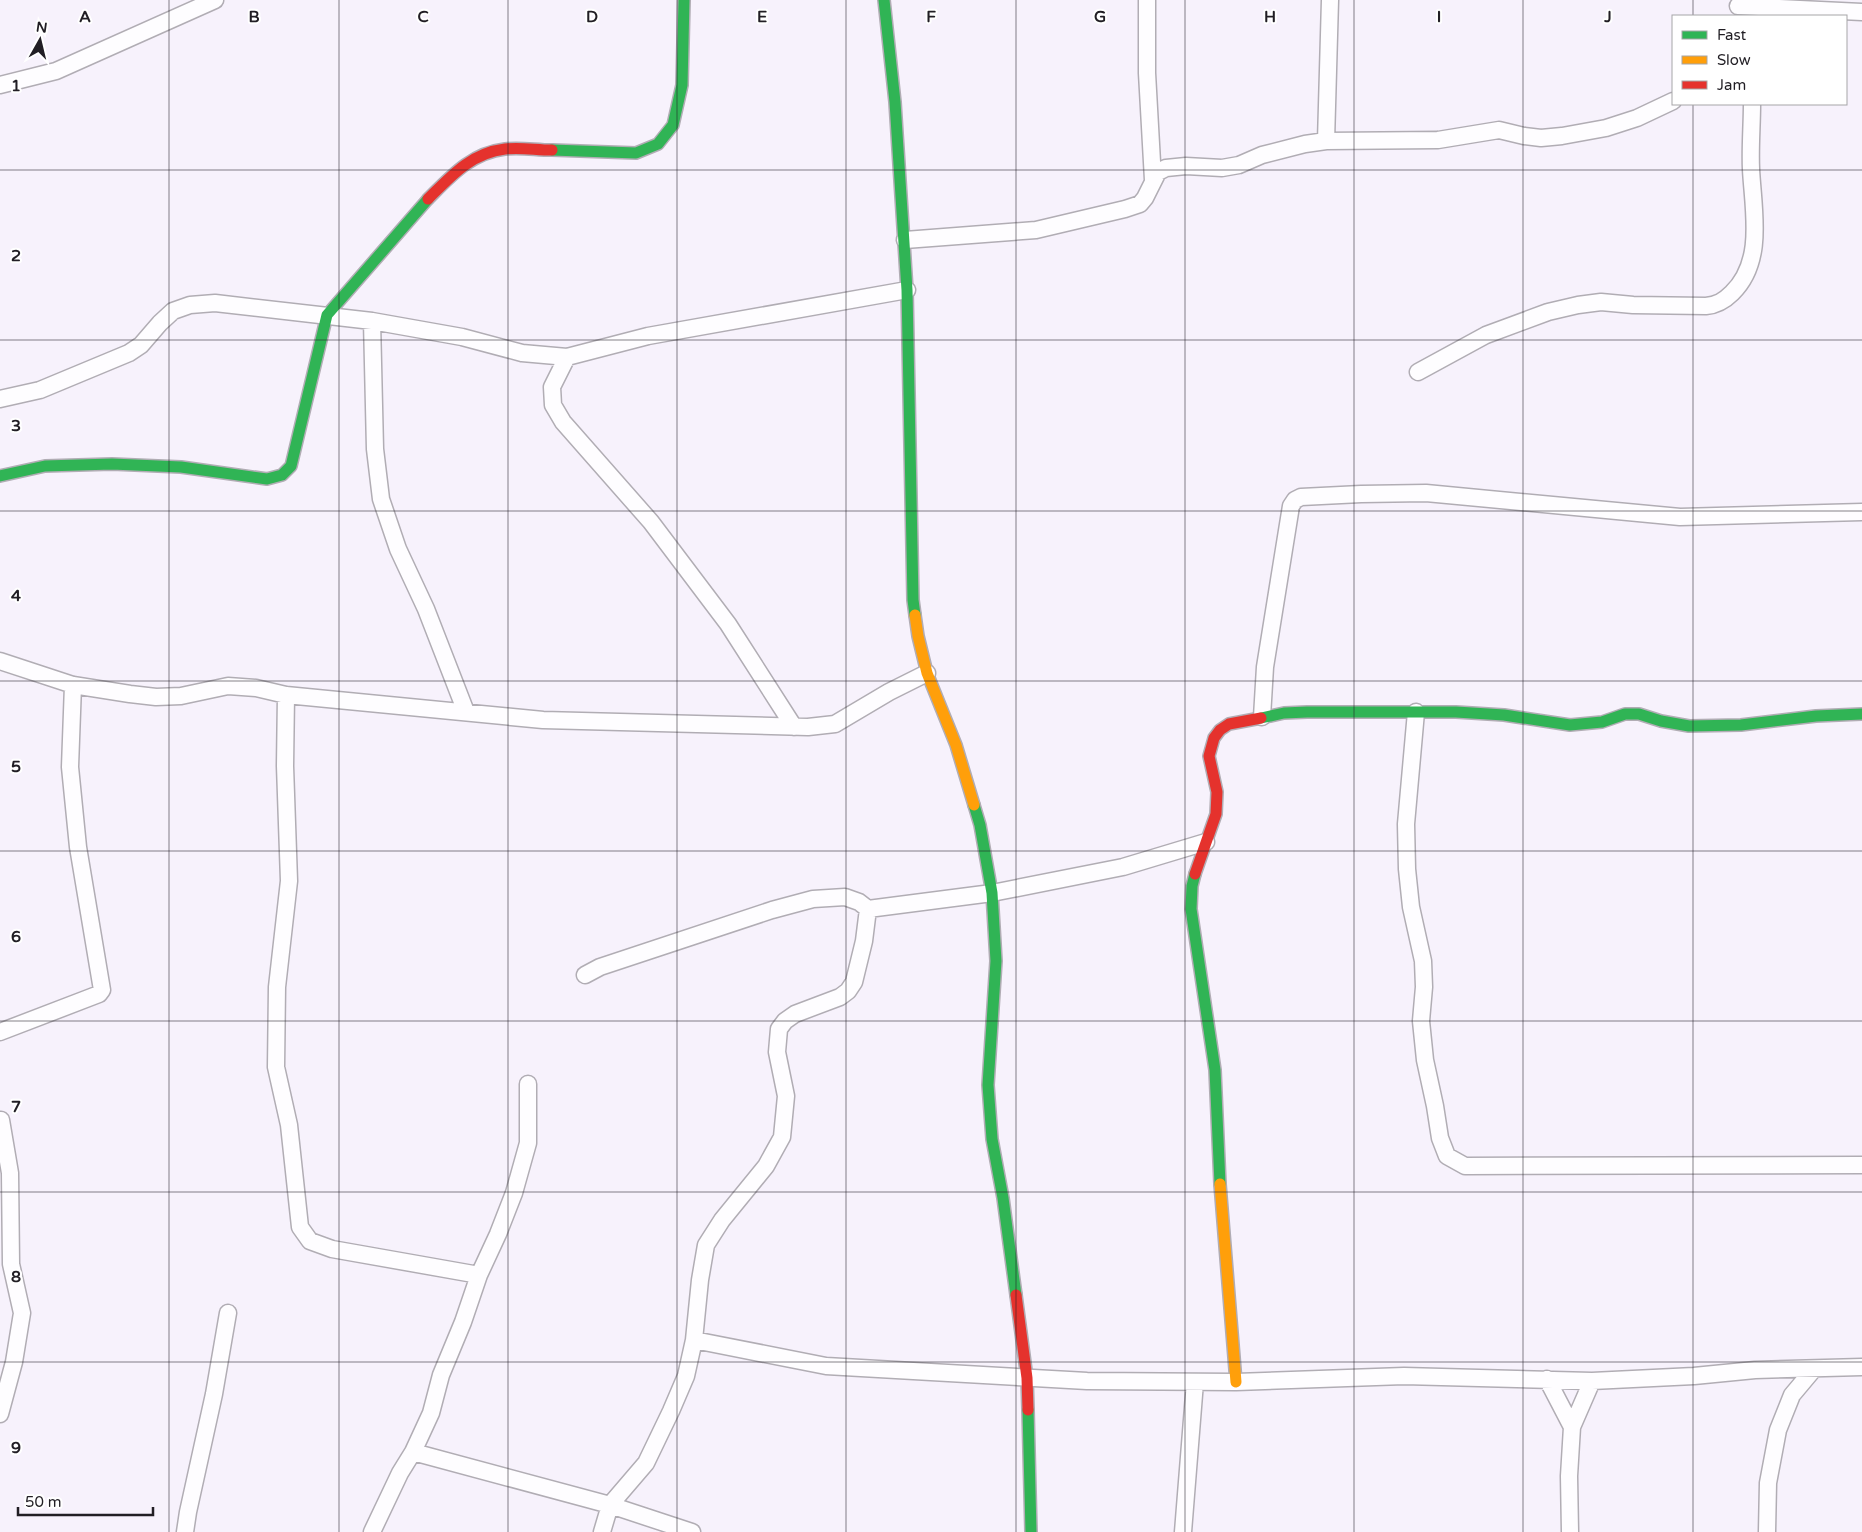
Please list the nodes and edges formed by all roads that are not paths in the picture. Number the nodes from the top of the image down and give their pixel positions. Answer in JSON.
{"nodes":[{"id":1,"x":215,"y":0,"type":"edge"},
{"id":2,"x":684,"y":0,"type":"edge"},
{"id":3,"x":884,"y":0,"type":"edge"},
{"id":4,"x":1147,"y":0,"type":"edge"},
{"id":5,"x":1330,"y":0,"type":"edge"},
{"id":6,"x":1738,"y":7,"type":"edge"},
{"id":7,"x":1862,"y":12,"type":"edge"},
{"id":8,"x":0,"y":84,"type":"edge"},
{"id":9,"x":1672,"y":101,"type":"edge"},
{"id":10,"x":1752,"y":105,"type":"edge"},
{"id":11,"x":1326,"y":141,"type":"junction"},
{"id":12,"x":1153,"y":180,"type":"junction"},
{"id":13,"x":905,"y":240,"type":"junction"},
{"id":14,"x":907,"y":290,"type":"junction"},
{"id":15,"x":326,"y":315,"type":"junction"},
{"id":16,"x":372,"y":321,"type":"junction"},
{"id":17,"x":567,"y":356,"type":"junction"},
{"id":18,"x":1418,"y":372,"type":"dead end"},
{"id":19,"x":0,"y":399,"type":"edge"},
{"id":20,"x":0,"y":476,"type":"edge"},
{"id":21,"x":1862,"y":512,"type":"edge"},
{"id":22,"x":0,"y":662,"type":"edge"},
{"id":23,"x":927,"y":673,"type":"junction"},
{"id":24,"x":73,"y":685,"type":"junction"},
{"id":25,"x":286,"y":695,"type":"junction"},
{"id":26,"x":466,"y":712,"type":"junction"},
{"id":27,"x":1416,"y":712,"type":"junction"},
{"id":28,"x":1862,"y":714,"type":"edge"},
{"id":29,"x":1262,"y":717,"type":"junction"},
{"id":30,"x":794,"y":727,"type":"junction"},
{"id":31,"x":1206,"y":842,"type":"junction"},
{"id":32,"x":992,"y":893,"type":"junction"},
{"id":33,"x":868,"y":909,"type":"junction"},
{"id":34,"x":585,"y":975,"type":"dead end"},
{"id":35,"x":0,"y":1032,"type":"edge"},
{"id":36,"x":528,"y":1084,"type":"dead end"},
{"id":37,"x":1,"y":1120,"type":"edge"},
{"id":38,"x":1862,"y":1165,"type":"edge"},
{"id":39,"x":479,"y":1275,"type":"junction"},
{"id":40,"x":228,"y":1313,"type":"dead end"},
{"id":41,"x":694,"y":1340,"type":"junction"},
{"id":42,"x":1862,"y":1367,"type":"edge"},
{"id":43,"x":1813,"y":1370,"type":"junction"},
{"id":44,"x":1028,"y":1378,"type":"junction"},
{"id":45,"x":1547,"y":1379,"type":"junction"},
{"id":46,"x":1592,"y":1380,"type":"junction"},
{"id":47,"x":1195,"y":1382,"type":"junction"},
{"id":48,"x":1236,"y":1382,"type":"junction"},
{"id":49,"x":0,"y":1414,"type":"edge"},
{"id":50,"x":1572,"y":1427,"type":"junction"},
{"id":51,"x":414,"y":1452,"type":"junction"},
{"id":52,"x":610,"y":1505,"type":"junction"},
{"id":53,"x":185,"y":1532,"type":"edge"},
{"id":54,"x":372,"y":1532,"type":"edge"},
{"id":55,"x":602,"y":1532,"type":"edge"},
{"id":56,"x":692,"y":1532,"type":"edge"},
{"id":57,"x":1031,"y":1532,"type":"edge"},
{"id":58,"x":1183,"y":1532,"type":"edge"},
{"id":59,"x":1570,"y":1532,"type":"edge"},
{"id":60,"x":1767,"y":1532,"type":"edge"}],
"edges":[{"from":1,"to":8,"type":"street"},
{"from":2,"to":15,"type":"street"},
{"from":3,"to":13,"type":"street"},
{"from":4,"to":12,"type":"street"},
{"from":5,"to":11,"type":"street"},
{"from":6,"to":7,"type":"street"},
{"from":9,"to":11,"type":"street"},
{"from":10,"to":18,"type":"street"},
{"from":11,"to":12,"type":"street"},
{"from":12,"to":13,"type":"street"},
{"from":13,"to":14,"type":"street"},
{"from":14,"to":17,"type":"street"},
{"from":14,"to":23,"type":"street"},
{"from":15,"to":16,"type":"street"},
{"from":15,"to":19,"type":"street"},
{"from":15,"to":20,"type":"street"},
{"from":16,"to":17,"type":"street"},
{"from":16,"to":26,"type":"street"},
{"from":17,"to":30,"type":"street"},
{"from":21,"to":29,"type":"street"},
{"from":22,"to":24,"type":"street"},
{"from":23,"to":30,"type":"street"},
{"from":23,"to":32,"type":"street"},
{"from":24,"to":25,"type":"street"},
{"from":24,"to":35,"type":"street"},
{"from":25,"to":26,"type":"street"},
{"from":25,"to":39,"type":"street"},
{"from":26,"to":30,"type":"street"},
{"from":27,"to":28,"type":"street"},
{"from":27,"to":29,"type":"street"},
{"from":27,"to":38,"type":"street"},
{"from":29,"to":31,"type":"street"},
{"from":31,"to":32,"type":"street"},
{"from":31,"to":48,"type":"street"},
{"from":32,"to":33,"type":"street"},
{"from":32,"to":44,"type":"street"},
{"from":33,"to":34,"type":"street"},
{"from":33,"to":41,"type":"street"},
{"from":36,"to":39,"type":"street"},
{"from":37,"to":49,"type":"street"},
{"from":39,"to":51,"type":"street"},
{"from":40,"to":53,"type":"street"},
{"from":41,"to":44,"type":"street"},
{"from":41,"to":52,"type":"street"},
{"from":42,"to":43,"type":"street"},
{"from":43,"to":46,"type":"street"},
{"from":43,"to":60,"type":"street"},
{"from":44,"to":47,"type":"street"},
{"from":44,"to":57,"type":"street"},
{"from":45,"to":46,"type":"street"},
{"from":45,"to":48,"type":"street"},
{"from":45,"to":50,"type":"street"},
{"from":46,"to":50,"type":"street"},
{"from":47,"to":48,"type":"street"},
{"from":47,"to":58,"type":"street"},
{"from":50,"to":59,"type":"street"},
{"from":51,"to":52,"type":"street"},
{"from":51,"to":54,"type":"street"},
{"from":52,"to":55,"type":"street"},
{"from":52,"to":56,"type":"street"}]}
